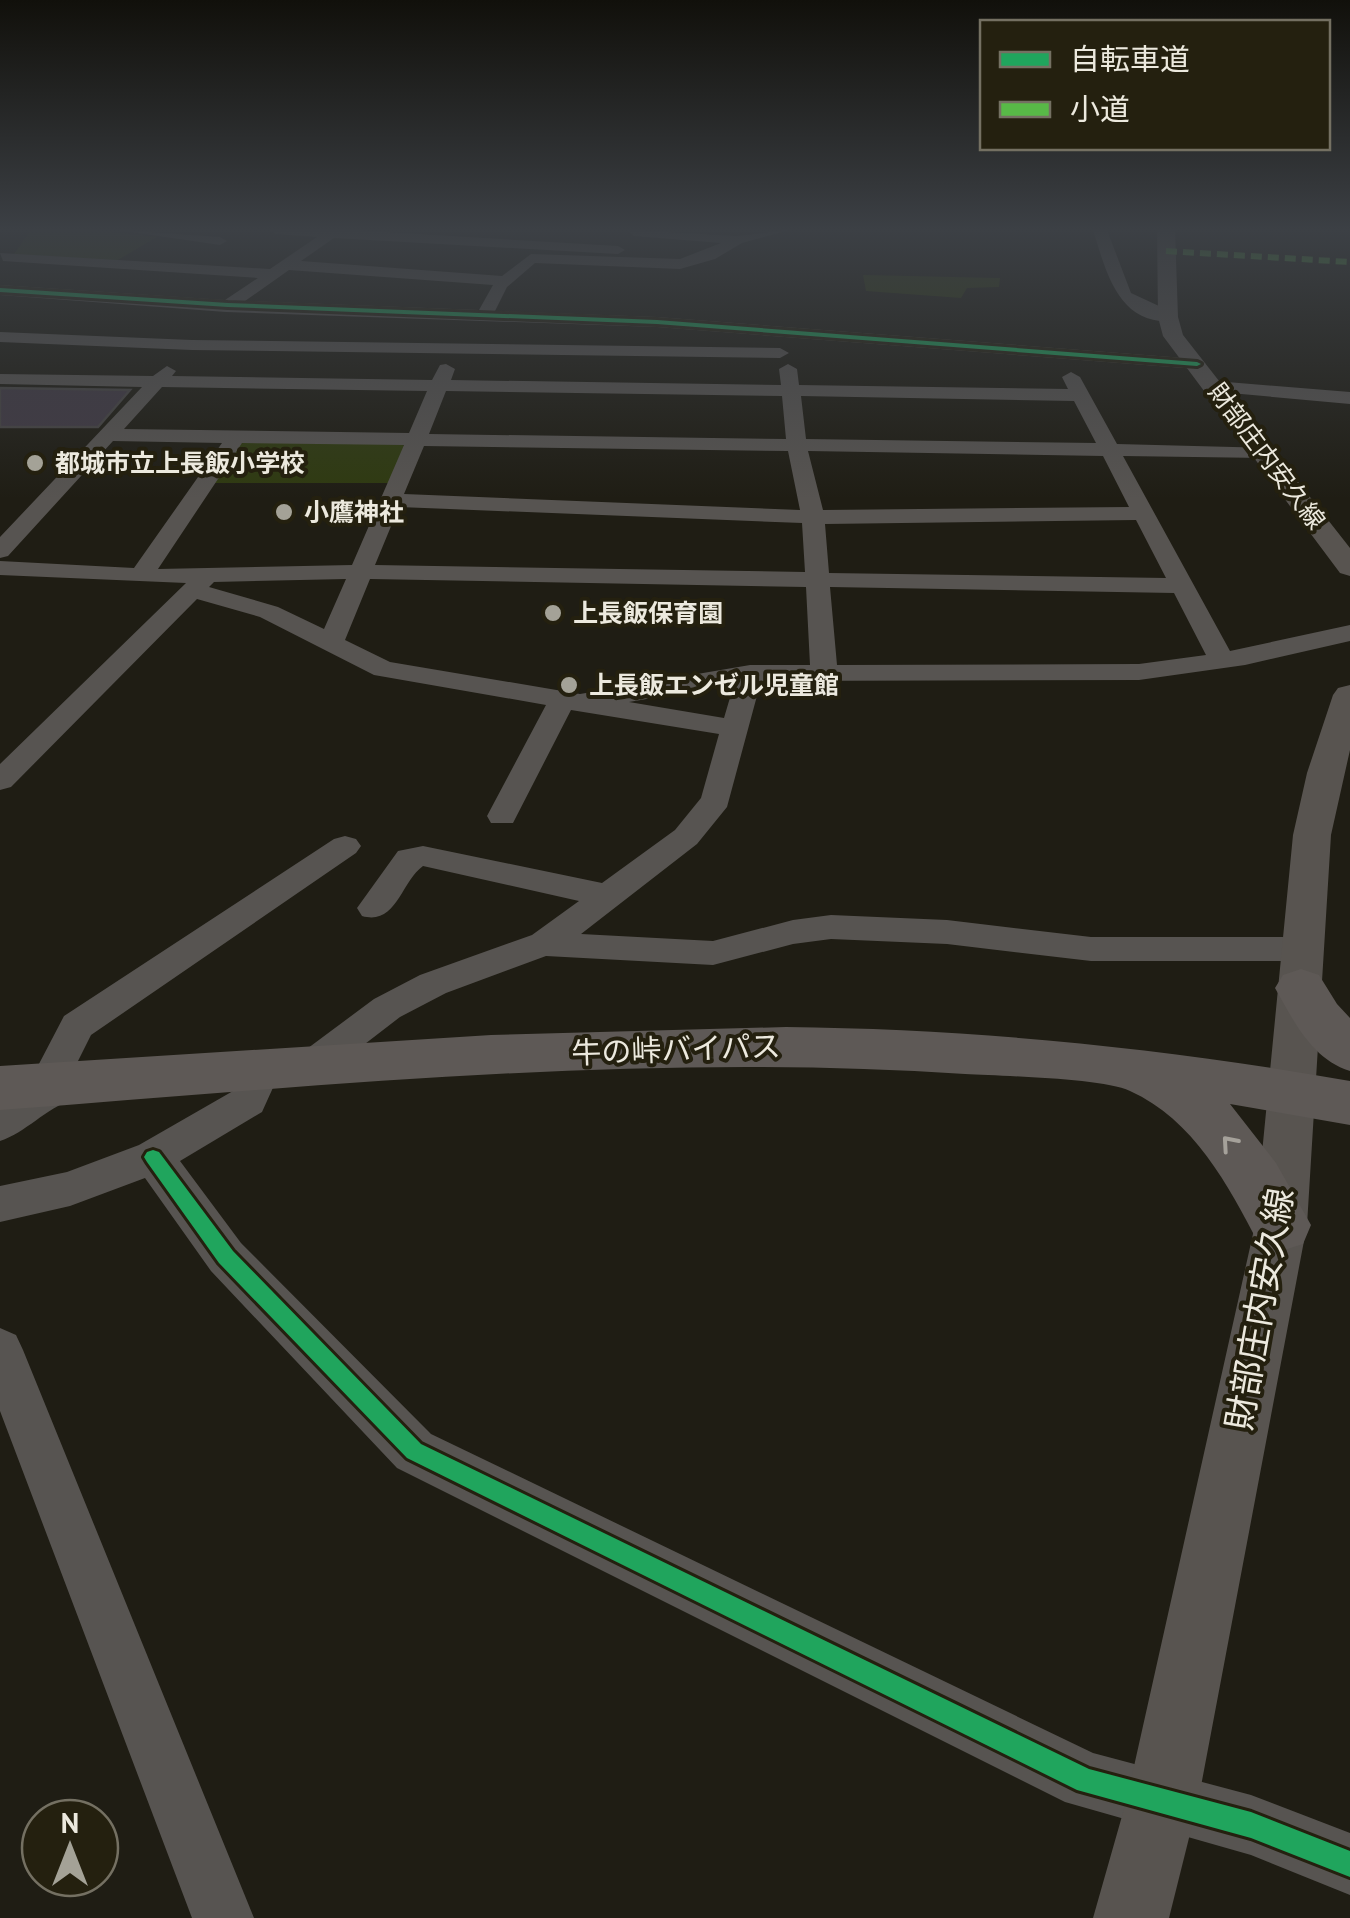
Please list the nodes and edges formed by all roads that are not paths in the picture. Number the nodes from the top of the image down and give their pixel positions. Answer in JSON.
{"nodes":[{"id":1,"x":177,"y":320,"type":"edge"},
{"id":2,"x":217,"y":320,"type":"edge"},
{"id":3,"x":333,"y":320,"type":"edge"},
{"id":4,"x":474,"y":320,"type":"edge"},
{"id":5,"x":579,"y":320,"type":"edge"},
{"id":6,"x":1169,"y":320,"type":"edge"},
{"id":7,"x":210,"y":325,"type":"junction"},
{"id":8,"x":785,"y":333,"type":"junction"},
{"id":9,"x":0,"y":337,"type":"edge"},
{"id":10,"x":454,"y":349,"type":"junction"},
{"id":11,"x":786,"y":354,"type":"junction"},
{"id":12,"x":1060,"y":354,"type":"junction"},
{"id":13,"x":1196,"y":364,"type":"junction"},
{"id":14,"x":0,"y":379,"type":"edge"},
{"id":15,"x":157,"y":382,"type":"junction"},
{"id":16,"x":438,"y":386,"type":"junction"},
{"id":17,"x":1214,"y":387,"type":"junction"},
{"id":18,"x":792,"y":391,"type":"junction"},
{"id":19,"x":1080,"y":395,"type":"junction"},
{"id":20,"x":1350,"y":398,"type":"edge"},
{"id":21,"x":109,"y":435,"type":"junction"},
{"id":22,"x":236,"y":436,"type":"junction"},
{"id":23,"x":414,"y":440,"type":"junction"},
{"id":24,"x":797,"y":446,"type":"junction"},
{"id":25,"x":1110,"y":450,"type":"junction"},
{"id":26,"x":1264,"y":452,"type":"junction"},
{"id":27,"x":390,"y":500,"type":"junction"},
{"id":28,"x":1144,"y":513,"type":"junction"},
{"id":29,"x":813,"y":517,"type":"junction"},
{"id":30,"x":0,"y":551,"type":"edge"},
{"id":31,"x":1350,"y":567,"type":"edge"},
{"id":32,"x":0,"y":568,"type":"edge"},
{"id":33,"x":358,"y":572,"type":"junction"},
{"id":34,"x":141,"y":576,"type":"junction"},
{"id":35,"x":820,"y":580,"type":"junction"},
{"id":36,"x":199,"y":582,"type":"junction"},
{"id":37,"x":1183,"y":586,"type":"junction"},
{"id":38,"x":1350,"y":633,"type":"edge"},
{"id":39,"x":330,"y":645,"type":"junction"},
{"id":40,"x":1220,"y":658,"type":"junction"},
{"id":41,"x":824,"y":670,"type":"junction"},
{"id":42,"x":750,"y":673,"type":"junction"},
{"id":43,"x":1350,"y":695,"type":"edge"},
{"id":44,"x":569,"y":702,"type":"junction"},
{"id":45,"x":734,"y":728,"type":"junction"},
{"id":46,"x":0,"y":781,"type":"edge"},
{"id":47,"x":502,"y":816,"type":"dead end"},
{"id":48,"x":345,"y":846,"type":"dead end"},
{"id":49,"x":609,"y":896,"type":"junction"},
{"id":50,"x":374,"y":908,"type":"dead end"},
{"id":51,"x":544,"y":944,"type":"junction"},
{"id":52,"x":1302,"y":968,"type":"junction"},
{"id":53,"x":1350,"y":1052,"type":"edge"},
{"id":54,"x":285,"y":1068,"type":"junction"},
{"id":55,"x":1131,"y":1069,"type":"junction"},
{"id":56,"x":39,"y":1086,"type":"edge"},
{"id":57,"x":1291,"y":1092,"type":"junction"},
{"id":58,"x":1350,"y":1103,"type":"edge"},
{"id":59,"x":0,"y":1125,"type":"edge"},
{"id":60,"x":153,"y":1157,"type":"junction"},
{"id":61,"x":0,"y":1204,"type":"edge"},
{"id":62,"x":1281,"y":1225,"type":"junction"},
{"id":63,"x":0,"y":1350,"type":"edge"},
{"id":64,"x":1162,"y":1802,"type":"junction"},
{"id":65,"x":1350,"y":1864,"type":"edge"},
{"id":66,"x":223,"y":1918,"type":"edge"},
{"id":67,"x":1131,"y":1918,"type":"edge"}],
"edges":[{"from":1,"to":7,"type":"street"},
{"from":2,"to":7,"type":"street"},
{"from":3,"to":7,"type":"street"},
{"from":4,"to":10,"type":"street"},
{"from":5,"to":8,"type":"street"},
{"from":6,"to":13,"type":"main road","name":"財部庄内安久線"},
{"from":7,"to":9,"type":"street"},
{"from":7,"to":10,"type":"street"},
{"from":7,"to":15,"type":"street"},
{"from":8,"to":11,"type":"street"},
{"from":8,"to":12,"type":"street"},
{"from":10,"to":11,"type":"street"},
{"from":10,"to":16,"type":"street"},
{"from":11,"to":18,"type":"street"},
{"from":12,"to":13,"type":"street"},
{"from":12,"to":19,"type":"street"},
{"from":13,"to":17,"type":"main road","name":"財部庄内安久線"},
{"from":14,"to":15,"type":"street"},
{"from":15,"to":16,"type":"street"},
{"from":15,"to":21,"type":"street"},
{"from":16,"to":18,"type":"street"},
{"from":16,"to":23,"type":"street"},
{"from":17,"to":20,"type":"street"},
{"from":17,"to":26,"type":"main road","name":"財部庄内安久線"},
{"from":18,"to":19,"type":"street"},
{"from":18,"to":24,"type":"street"},
{"from":19,"to":25,"type":"street"},
{"from":21,"to":22,"type":"street"},
{"from":21,"to":30,"type":"street"},
{"from":22,"to":23,"type":"street"},
{"from":22,"to":34,"type":"street"},
{"from":23,"to":24,"type":"street"},
{"from":23,"to":27,"type":"street"},
{"from":24,"to":25,"type":"street"},
{"from":24,"to":29,"type":"street"},
{"from":25,"to":26,"type":"street"},
{"from":25,"to":28,"type":"street"},
{"from":26,"to":31,"type":"main road","name":"財部庄内安久線"},
{"from":27,"to":29,"type":"street"},
{"from":27,"to":33,"type":"street"},
{"from":28,"to":29,"type":"street"},
{"from":28,"to":37,"type":"street"},
{"from":29,"to":35,"type":"street"},
{"from":32,"to":34,"type":"street"},
{"from":33,"to":35,"type":"street"},
{"from":33,"to":36,"type":"street"},
{"from":33,"to":39,"type":"street"},
{"from":34,"to":36,"type":"street"},
{"from":35,"to":37,"type":"street"},
{"from":35,"to":41,"type":"street"},
{"from":36,"to":39,"type":"street"},
{"from":36,"to":46,"type":"street"},
{"from":37,"to":40,"type":"street"},
{"from":38,"to":40,"type":"street"},
{"from":39,"to":44,"type":"street"},
{"from":40,"to":41,"type":"street"},
{"from":41,"to":42,"type":"street"},
{"from":42,"to":44,"type":"street"},
{"from":42,"to":45,"type":"street"},
{"from":43,"to":52,"type":"main road","name":"財部庄内安久線"},
{"from":44,"to":45,"type":"street"},
{"from":44,"to":47,"type":"street"},
{"from":45,"to":49,"type":"street"},
{"from":48,"to":56,"type":"street"},
{"from":49,"to":50,"type":"street"},
{"from":49,"to":51,"type":"street"},
{"from":51,"to":52,"type":"street"},
{"from":51,"to":54,"type":"street"},
{"from":52,"to":53,"type":"highway"},
{"from":52,"to":57,"type":"main road","name":"財部庄内安久線"},
{"from":54,"to":55,"type":"highway","name":"牛の峠バイパス"},
{"from":54,"to":56,"type":"highway","name":"牛の峠バイパス"},
{"from":54,"to":60,"type":"street"},
{"from":55,"to":57,"type":"highway","name":"牛の峠バイパス"},
{"from":62,"to":55,"type":"highway","one_way":true},
{"from":56,"to":59,"type":"street"},
{"from":57,"to":58,"type":"highway","name":"牛の峠バイパス"},
{"from":57,"to":62,"type":"main road","name":"財部庄内安久線"},
{"from":60,"to":61,"type":"street"},
{"from":60,"to":64,"type":"street"},
{"from":62,"to":64,"type":"main road","name":"財部庄内安久線"},
{"from":63,"to":66,"type":"street"},
{"from":64,"to":65,"type":"street"},
{"from":64,"to":67,"type":"main road","name":"財部庄内安久線"}]}
